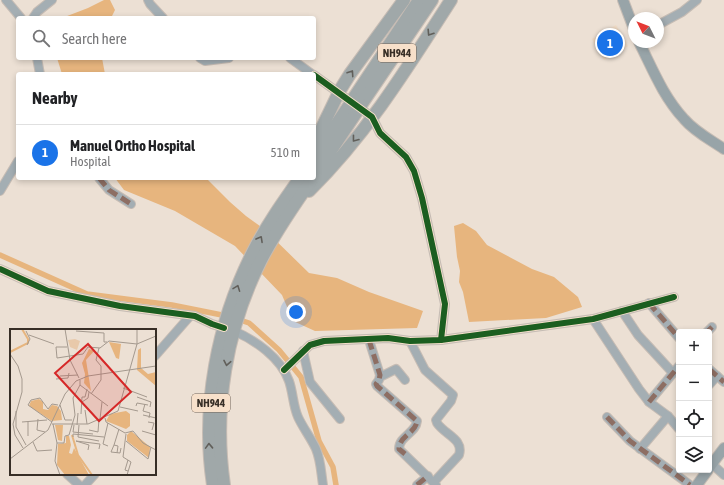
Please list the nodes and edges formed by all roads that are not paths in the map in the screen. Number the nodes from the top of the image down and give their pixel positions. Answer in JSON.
{"nodes":[{"id":1,"x":6,"y":0,"type":"edge"},
{"id":2,"x":52,"y":0,"type":"edge"},
{"id":3,"x":148,"y":0,"type":"edge"},
{"id":4,"x":404,"y":0,"type":"edge"},
{"id":5,"x":419,"y":0,"type":"edge"},
{"id":6,"x":432,"y":0,"type":"edge"},
{"id":7,"x":451,"y":0,"type":"edge"},
{"id":8,"x":622,"y":0,"type":"edge"},
{"id":9,"x":697,"y":0,"type":"edge"},
{"id":10,"x":628,"y":14,"type":"edge"},
{"id":11,"x":19,"y":16,"type":"edge"},
{"id":12,"x":34,"y":16,"type":"edge"},
{"id":13,"x":161,"y":16,"type":"edge"},
{"id":14,"x":664,"y":22,"type":"edge"},
{"id":15,"x":642,"y":48,"type":"edge"},
{"id":16,"x":37,"y":60,"type":"edge"},
{"id":17,"x":203,"y":60,"type":"edge"},
{"id":18,"x":212,"y":60,"type":"edge"},
{"id":19,"x":293,"y":60,"type":"edge"},
{"id":20,"x":40,"y":72,"type":"edge"},
{"id":21,"x":309,"y":72,"type":"edge"},
{"id":22,"x":316,"y":77,"type":"edge"},
{"id":23,"x":338,"y":92,"type":"junction"},
{"id":24,"x":355,"y":104,"type":"junction"},
{"id":25,"x":372,"y":117,"type":"junction"},
{"id":26,"x":316,"y":140,"type":"edge"},
{"id":27,"x":724,"y":149,"type":"edge"},
{"id":28,"x":316,"y":154,"type":"edge"},
{"id":29,"x":16,"y":163,"type":"edge"},
{"id":30,"x":316,"y":172,"type":"edge"},
{"id":31,"x":100,"y":180,"type":"edge"},
{"id":32,"x":297,"y":180,"type":"edge"},
{"id":33,"x":311,"y":180,"type":"edge"},
{"id":34,"x":0,"y":191,"type":"edge"},
{"id":35,"x":131,"y":204,"type":"dead end"},
{"id":36,"x":293,"y":207,"type":"junction"},
{"id":37,"x":281,"y":215,"type":"junction"},
{"id":38,"x":1,"y":272,"type":"edge"},
{"id":39,"x":674,"y":297,"type":"dead end"},
{"id":40,"x":649,"y":303,"type":"junction"},
{"id":41,"x":622,"y":311,"type":"junction"},
{"id":42,"x":190,"y":316,"type":"junction"},
{"id":43,"x":593,"y":319,"type":"junction"},
{"id":44,"x":231,"y":322,"type":"junction"},
{"id":45,"x":676,"y":334,"type":"edge"},
{"id":46,"x":369,"y":340,"type":"junction"},
{"id":47,"x":441,"y":340,"type":"junction"},
{"id":48,"x":410,"y":341,"type":"junction"},
{"id":49,"x":303,"y":351,"type":"junction"},
{"id":50,"x":156,"y":355,"type":"edge"},
{"id":51,"x":286,"y":368,"type":"junction"},
{"id":52,"x":676,"y":369,"type":"edge"},
{"id":53,"x":673,"y":372,"type":"junction"},
{"id":54,"x":712,"y":372,"type":"edge"},
{"id":55,"x":716,"y":376,"type":"junction"},
{"id":56,"x":380,"y":377,"type":"junction"},
{"id":57,"x":405,"y":380,"type":"dead end"},
{"id":58,"x":712,"y":381,"type":"edge"},
{"id":59,"x":724,"y":382,"type":"edge"},
{"id":60,"x":650,"y":402,"type":"junction"},
{"id":61,"x":668,"y":416,"type":"junction"},
{"id":62,"x":607,"y":417,"type":"dead end"},
{"id":63,"x":340,"y":420,"type":"dead end"},
{"id":64,"x":676,"y":423,"type":"edge"},
{"id":65,"x":724,"y":448,"type":"edge"},
{"id":66,"x":640,"y":449,"type":"junction"},
{"id":67,"x":712,"y":462,"type":"edge"},
{"id":68,"x":712,"y":466,"type":"edge"},
{"id":69,"x":704,"y":473,"type":"edge"},
{"id":70,"x":69,"y":475,"type":"edge"},
{"id":71,"x":94,"y":475,"type":"edge"},
{"id":72,"x":724,"y":475,"type":"edge"},
{"id":73,"x":433,"y":481,"type":"edge"},
{"id":74,"x":79,"y":485,"type":"edge"},
{"id":75,"x":85,"y":485,"type":"edge"},
{"id":76,"x":212,"y":485,"type":"edge"},
{"id":77,"x":224,"y":485,"type":"edge"},
{"id":78,"x":323,"y":485,"type":"edge"},
{"id":79,"x":417,"y":485,"type":"edge"},
{"id":80,"x":690,"y":485,"type":"edge"},
{"id":81,"x":697,"y":485,"type":"edge"}],
"edges":[{"from":1,"to":11,"type":"street"},
{"from":2,"to":12,"type":"street"},
{"from":3,"to":13,"type":"street"},
{"from":23,"to":4,"type":"highway","one_way":true},
{"from":5,"to":24,"type":"highway","name":"NH944","number":"NH944"},
{"from":6,"to":24,"type":"highway","name":"NH944","number":"NH944"},
{"from":7,"to":25,"type":"highway","one_way":true},
{"from":8,"to":10,"type":"main road"},
{"from":9,"to":14,"type":"street"},
{"from":15,"to":27,"type":"main road"},
{"from":16,"to":20,"type":"street"},
{"from":17,"to":18,"type":"street"},
{"from":19,"to":21,"type":"street"},
{"from":22,"to":23,"type":"street"},
{"from":23,"to":25,"type":"street"},
{"from":23,"to":26,"type":"highway"},
{"from":24,"to":28,"type":"highway","name":"NH944","number":"NH944"},
{"from":24,"to":30,"type":"highway","name":"NH944","number":"NH944"},
{"from":25,"to":36,"type":"highway","one_way":true},
{"from":25,"to":47,"type":"street"},
{"from":29,"to":34,"type":"street"},
{"from":31,"to":35,"type":"street"},
{"from":32,"to":37,"type":"highway","name":"NH944","number":"NH944"},
{"from":33,"to":36,"type":"highway","name":"NH944","number":"NH944"},
{"from":36,"to":37,"type":"highway","name":"NH944","number":"NH944"},
{"from":37,"to":44,"type":"highway","name":"NH944","number":"NH944"},
{"from":38,"to":42,"type":"street"},
{"from":39,"to":40,"type":"street"},
{"from":40,"to":41,"type":"street"},
{"from":40,"to":45,"type":"street"},
{"from":41,"to":43,"type":"street"},
{"from":41,"to":53,"type":"street"},
{"from":42,"to":44,"type":"street"},
{"from":42,"to":50,"type":"street"},
{"from":43,"to":47,"type":"street"},
{"from":43,"to":60,"type":"street"},
{"from":44,"to":51,"type":"street"},
{"from":76,"to":44,"type":"highway","name":"NH944","number":"NH944","one_way":true},
{"from":44,"to":77,"type":"highway","name":"NH944","number":"NH944","one_way":true},
{"from":46,"to":48,"type":"street"},
{"from":46,"to":49,"type":"street"},
{"from":46,"to":56,"type":"street"},
{"from":47,"to":48,"type":"street"},
{"from":48,"to":73,"type":"street"},
{"from":49,"to":51,"type":"street"},
{"from":49,"to":63,"type":"street"},
{"from":51,"to":78,"type":"street"},
{"from":52,"to":53,"type":"street"},
{"from":53,"to":60,"type":"street"},
{"from":54,"to":55,"type":"street"},
{"from":55,"to":58,"type":"street"},
{"from":55,"to":59,"type":"street"},
{"from":56,"to":57,"type":"street"},
{"from":56,"to":73,"type":"street"},
{"from":60,"to":61,"type":"street"},
{"from":61,"to":64,"type":"street"},
{"from":61,"to":66,"type":"street"},
{"from":62,"to":66,"type":"street"},
{"from":65,"to":67,"type":"main road"},
{"from":66,"to":80,"type":"street"},
{"from":68,"to":72,"type":"street"},
{"from":69,"to":81,"type":"main road"},
{"from":70,"to":74,"type":"street"},
{"from":71,"to":75,"type":"street"},
{"from":73,"to":79,"type":"street"}]}
